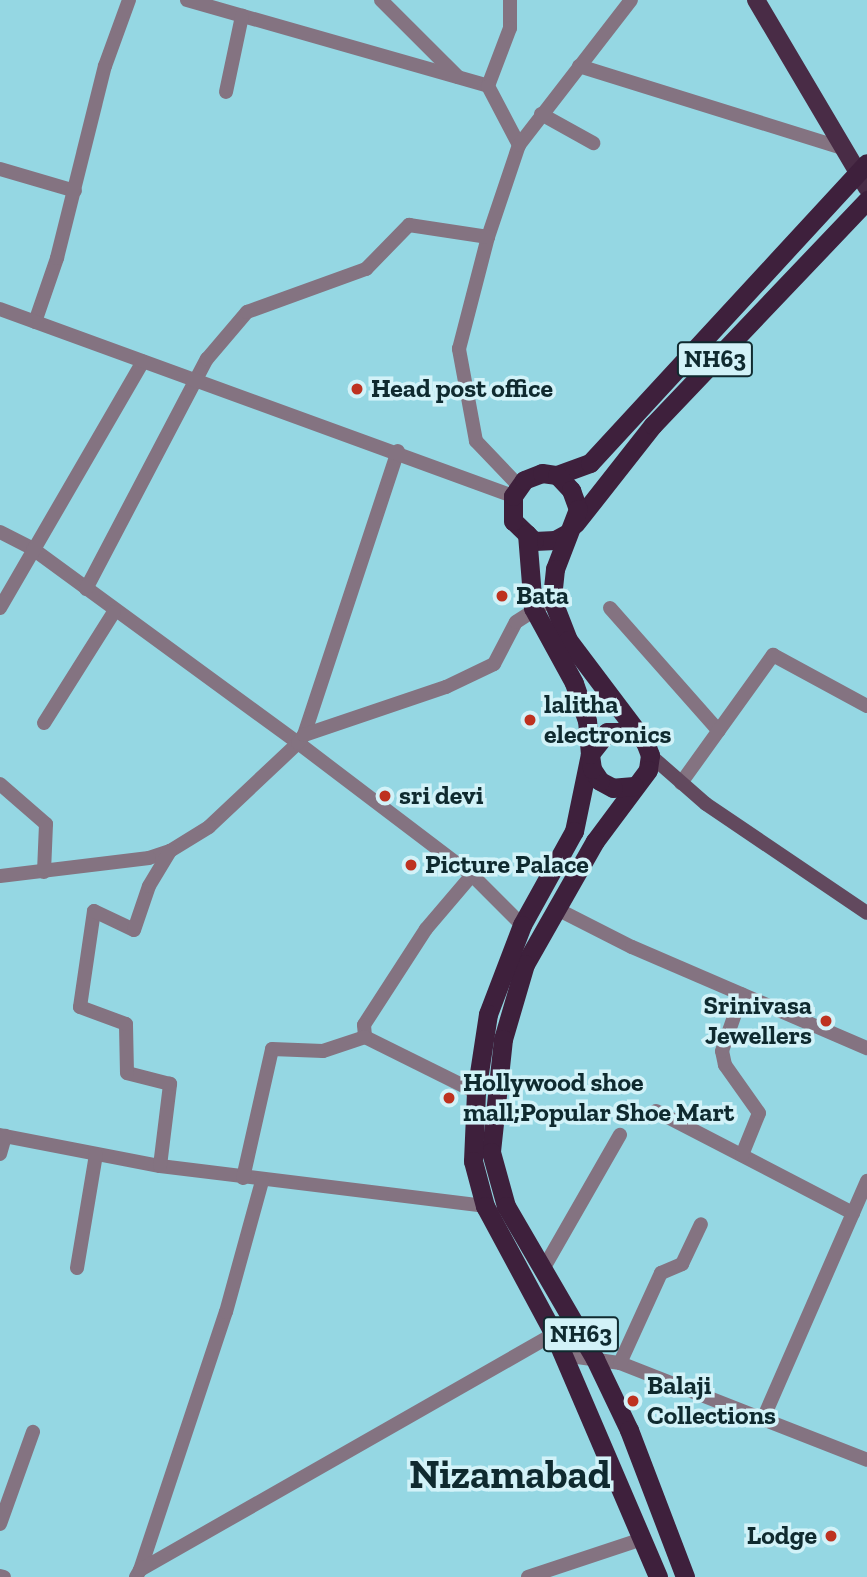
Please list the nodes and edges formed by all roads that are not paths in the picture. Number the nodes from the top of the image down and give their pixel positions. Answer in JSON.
{"nodes":[{"id":1,"x":130,"y":0,"type":"edge"},
{"id":2,"x":380,"y":0,"type":"edge"},
{"id":3,"x":510,"y":0,"type":"edge"},
{"id":4,"x":631,"y":0,"type":"edge"},
{"id":5,"x":756,"y":0,"type":"edge"},
{"id":6,"x":191,"y":1,"type":"edge"},
{"id":7,"x":242,"y":16,"type":"junction"},
{"id":8,"x":579,"y":66,"type":"junction"},
{"id":9,"x":459,"y":78,"type":"junction"},
{"id":10,"x":488,"y":86,"type":"junction"},
{"id":11,"x":226,"y":92,"type":"dead end"},
{"id":12,"x":541,"y":114,"type":"junction"},
{"id":13,"x":593,"y":143,"type":"dead end"},
{"id":14,"x":519,"y":145,"type":"junction"},
{"id":15,"x":843,"y":148,"type":"junction"},
{"id":16,"x":0,"y":169,"type":"edge"},
{"id":17,"x":864,"y":175,"type":"edge"},
{"id":18,"x":75,"y":191,"type":"junction"},
{"id":19,"x":867,"y":200,"type":"edge"},
{"id":20,"x":488,"y":237,"type":"junction"},
{"id":21,"x":0,"y":309,"type":"edge"},
{"id":22,"x":34,"y":322,"type":"junction"},
{"id":23,"x":144,"y":361,"type":"junction"},
{"id":24,"x":195,"y":379,"type":"junction"},
{"id":25,"x":398,"y":451,"type":"junction"},
{"id":26,"x":557,"y":475,"type":"junction"},
{"id":27,"x":516,"y":490,"type":"junction"},
{"id":28,"x":570,"y":529,"type":"junction"},
{"id":29,"x":0,"y":532,"type":"edge"},
{"id":30,"x":527,"y":534,"type":"junction"},
{"id":31,"x":33,"y":549,"type":"junction"},
{"id":32,"x":86,"y":589,"type":"junction"},
{"id":33,"x":552,"y":599,"type":"junction"},
{"id":34,"x":0,"y":608,"type":"edge"},
{"id":35,"x":533,"y":608,"type":"junction"},
{"id":36,"x":610,"y":608,"type":"dead end"},
{"id":37,"x":114,"y":612,"type":"junction"},
{"id":38,"x":867,"y":706,"type":"edge"},
{"id":39,"x":44,"y":723,"type":"dead end"},
{"id":40,"x":719,"y":731,"type":"junction"},
{"id":41,"x":635,"y":732,"type":"junction"},
{"id":42,"x":301,"y":739,"type":"junction"},
{"id":43,"x":590,"y":754,"type":"junction"},
{"id":44,"x":650,"y":755,"type":"junction"},
{"id":45,"x":681,"y":783,"type":"junction"},
{"id":46,"x":0,"y":784,"type":"edge"},
{"id":47,"x":634,"y":786,"type":"junction"},
{"id":48,"x":170,"y":851,"type":"junction"},
{"id":49,"x":44,"y":872,"type":"junction"},
{"id":50,"x":472,"y":875,"type":"junction"},
{"id":51,"x":0,"y":876,"type":"edge"},
{"id":52,"x":555,"y":908,"type":"junction"},
{"id":53,"x":867,"y":913,"type":"edge"},
{"id":54,"x":522,"y":925,"type":"junction"},
{"id":55,"x":742,"y":995,"type":"junction"},
{"id":56,"x":365,"y":1037,"type":"junction"},
{"id":57,"x":867,"y":1048,"type":"edge"},
{"id":58,"x":476,"y":1092,"type":"junction"},
{"id":59,"x":656,"y":1111,"type":"dead end"},
{"id":60,"x":2,"y":1135,"type":"edge"},
{"id":61,"x":620,"y":1135,"type":"dead end"},
{"id":62,"x":0,"y":1154,"type":"edge"},
{"id":63,"x":96,"y":1155,"type":"junction"},
{"id":64,"x":742,"y":1155,"type":"junction"},
{"id":65,"x":160,"y":1166,"type":"junction"},
{"id":66,"x":243,"y":1178,"type":"junction"},
{"id":67,"x":262,"y":1181,"type":"junction"},
{"id":68,"x":867,"y":1182,"type":"edge"},
{"id":69,"x":485,"y":1206,"type":"junction"},
{"id":70,"x":853,"y":1213,"type":"junction"},
{"id":71,"x":701,"y":1224,"type":"dead end"},
{"id":72,"x":77,"y":1268,"type":"dead end"},
{"id":73,"x":542,"y":1271,"type":"junction"},
{"id":74,"x":574,"y":1322,"type":"junction"},
{"id":75,"x":554,"y":1335,"type":"junction"},
{"id":76,"x":563,"y":1354,"type":"junction"},
{"id":77,"x":595,"y":1359,"type":"junction"},
{"id":78,"x":620,"y":1363,"type":"junction"},
{"id":79,"x":763,"y":1419,"type":"junction"},
{"id":80,"x":33,"y":1432,"type":"dead end"},
{"id":81,"x":867,"y":1460,"type":"edge"},
{"id":82,"x":0,"y":1524,"type":"edge"},
{"id":83,"x":642,"y":1539,"type":"junction"},
{"id":84,"x":138,"y":1573,"type":"edge"},
{"id":85,"x":544,"y":1574,"type":"edge"},
{"id":86,"x":528,"y":1577,"type":"edge"},
{"id":87,"x":658,"y":1577,"type":"edge"},
{"id":88,"x":685,"y":1577,"type":"edge"}],
"edges":[{"from":1,"to":18,"type":"street"},
{"from":2,"to":9,"type":"street"},
{"from":3,"to":10,"type":"street"},
{"from":4,"to":8,"type":"street"},
{"from":5,"to":15,"type":"main road"},
{"from":6,"to":7,"type":"street"},
{"from":7,"to":9,"type":"street"},
{"from":7,"to":11,"type":"street"},
{"from":8,"to":12,"type":"street"},
{"from":8,"to":15,"type":"street"},
{"from":9,"to":10,"type":"street"},
{"from":10,"to":14,"type":"street"},
{"from":12,"to":13,"type":"street"},
{"from":12,"to":14,"type":"street"},
{"from":14,"to":20,"type":"street"},
{"from":15,"to":17,"type":"main road"},
{"from":16,"to":18,"type":"street"},
{"from":17,"to":26,"type":"highway","number":"NH63"},
{"from":18,"to":22,"type":"street"},
{"from":19,"to":28,"type":"highway","number":"NH63"},
{"from":20,"to":24,"type":"street"},
{"from":20,"to":27,"type":"street"},
{"from":21,"to":22,"type":"street"},
{"from":22,"to":23,"type":"street"},
{"from":23,"to":24,"type":"street"},
{"from":23,"to":31,"type":"street"},
{"from":24,"to":25,"type":"street"},
{"from":24,"to":32,"type":"street"},
{"from":25,"to":27,"type":"street"},
{"from":25,"to":42,"type":"street"},
{"from":26,"to":27,"type":"highway","number":"NH63"},
{"from":26,"to":28,"type":"highway","number":"NH63"},
{"from":27,"to":30,"type":"highway","number":"NH63"},
{"from":28,"to":30,"type":"highway"},
{"from":28,"to":33,"type":"highway","number":"NH63"},
{"from":29,"to":31,"type":"street"},
{"from":30,"to":35,"type":"highway","number":"NH63"},
{"from":31,"to":32,"type":"street"},
{"from":31,"to":34,"type":"street"},
{"from":32,"to":37,"type":"street"},
{"from":33,"to":35,"type":"street"},
{"from":33,"to":41,"type":"highway","number":"NH63"},
{"from":35,"to":42,"type":"street"},
{"from":35,"to":43,"type":"highway","number":"NH63"},
{"from":36,"to":40,"type":"street"},
{"from":37,"to":39,"type":"street"},
{"from":37,"to":42,"type":"street"},
{"from":38,"to":40,"type":"street"},
{"from":40,"to":45,"type":"street"},
{"from":41,"to":43,"type":"highway"},
{"from":41,"to":44,"type":"highway","number":"NH63"},
{"from":42,"to":48,"type":"street"},
{"from":42,"to":50,"type":"street"},
{"from":43,"to":47,"type":"highway","number":"NH63"},
{"from":43,"to":54,"type":"highway","number":"NH63"},
{"from":44,"to":45,"type":"main road"},
{"from":44,"to":47,"type":"highway","number":"NH63"},
{"from":45,"to":53,"type":"main road"},
{"from":46,"to":49,"type":"street"},
{"from":47,"to":52,"type":"highway","number":"NH63"},
{"from":48,"to":49,"type":"street"},
{"from":48,"to":65,"type":"street"},
{"from":49,"to":51,"type":"street"},
{"from":50,"to":54,"type":"street"},
{"from":50,"to":56,"type":"street"},
{"from":52,"to":55,"type":"street"},
{"from":52,"to":73,"type":"highway","number":"NH63"},
{"from":54,"to":58,"type":"highway","number":"NH63"},
{"from":55,"to":57,"type":"street"},
{"from":55,"to":64,"type":"street"},
{"from":56,"to":58,"type":"street"},
{"from":56,"to":66,"type":"street"},
{"from":58,"to":69,"type":"highway","number":"NH63"},
{"from":59,"to":64,"type":"street"},
{"from":60,"to":62,"type":"street"},
{"from":60,"to":63,"type":"street"},
{"from":61,"to":73,"type":"street"},
{"from":63,"to":65,"type":"street"},
{"from":63,"to":72,"type":"street"},
{"from":64,"to":70,"type":"street"},
{"from":65,"to":66,"type":"street"},
{"from":66,"to":67,"type":"street"},
{"from":67,"to":69,"type":"street"},
{"from":67,"to":84,"type":"street"},
{"from":68,"to":70,"type":"street"},
{"from":69,"to":75,"type":"highway","number":"NH63"},
{"from":70,"to":79,"type":"street"},
{"from":71,"to":78,"type":"street"},
{"from":73,"to":74,"type":"highway","number":"NH63"},
{"from":74,"to":75,"type":"street"},
{"from":74,"to":77,"type":"highway","number":"NH63"},
{"from":75,"to":76,"type":"highway","number":"NH63"},
{"from":75,"to":84,"type":"street"},
{"from":76,"to":77,"type":"street"},
{"from":76,"to":83,"type":"highway","number":"NH63"},
{"from":77,"to":78,"type":"street"},
{"from":77,"to":88,"type":"highway","number":"NH63"},
{"from":78,"to":79,"type":"street"},
{"from":79,"to":81,"type":"street"},
{"from":80,"to":82,"type":"street"},
{"from":83,"to":85,"type":"street"},
{"from":83,"to":87,"type":"highway","number":"NH63"},
{"from":85,"to":86,"type":"street"}]}
